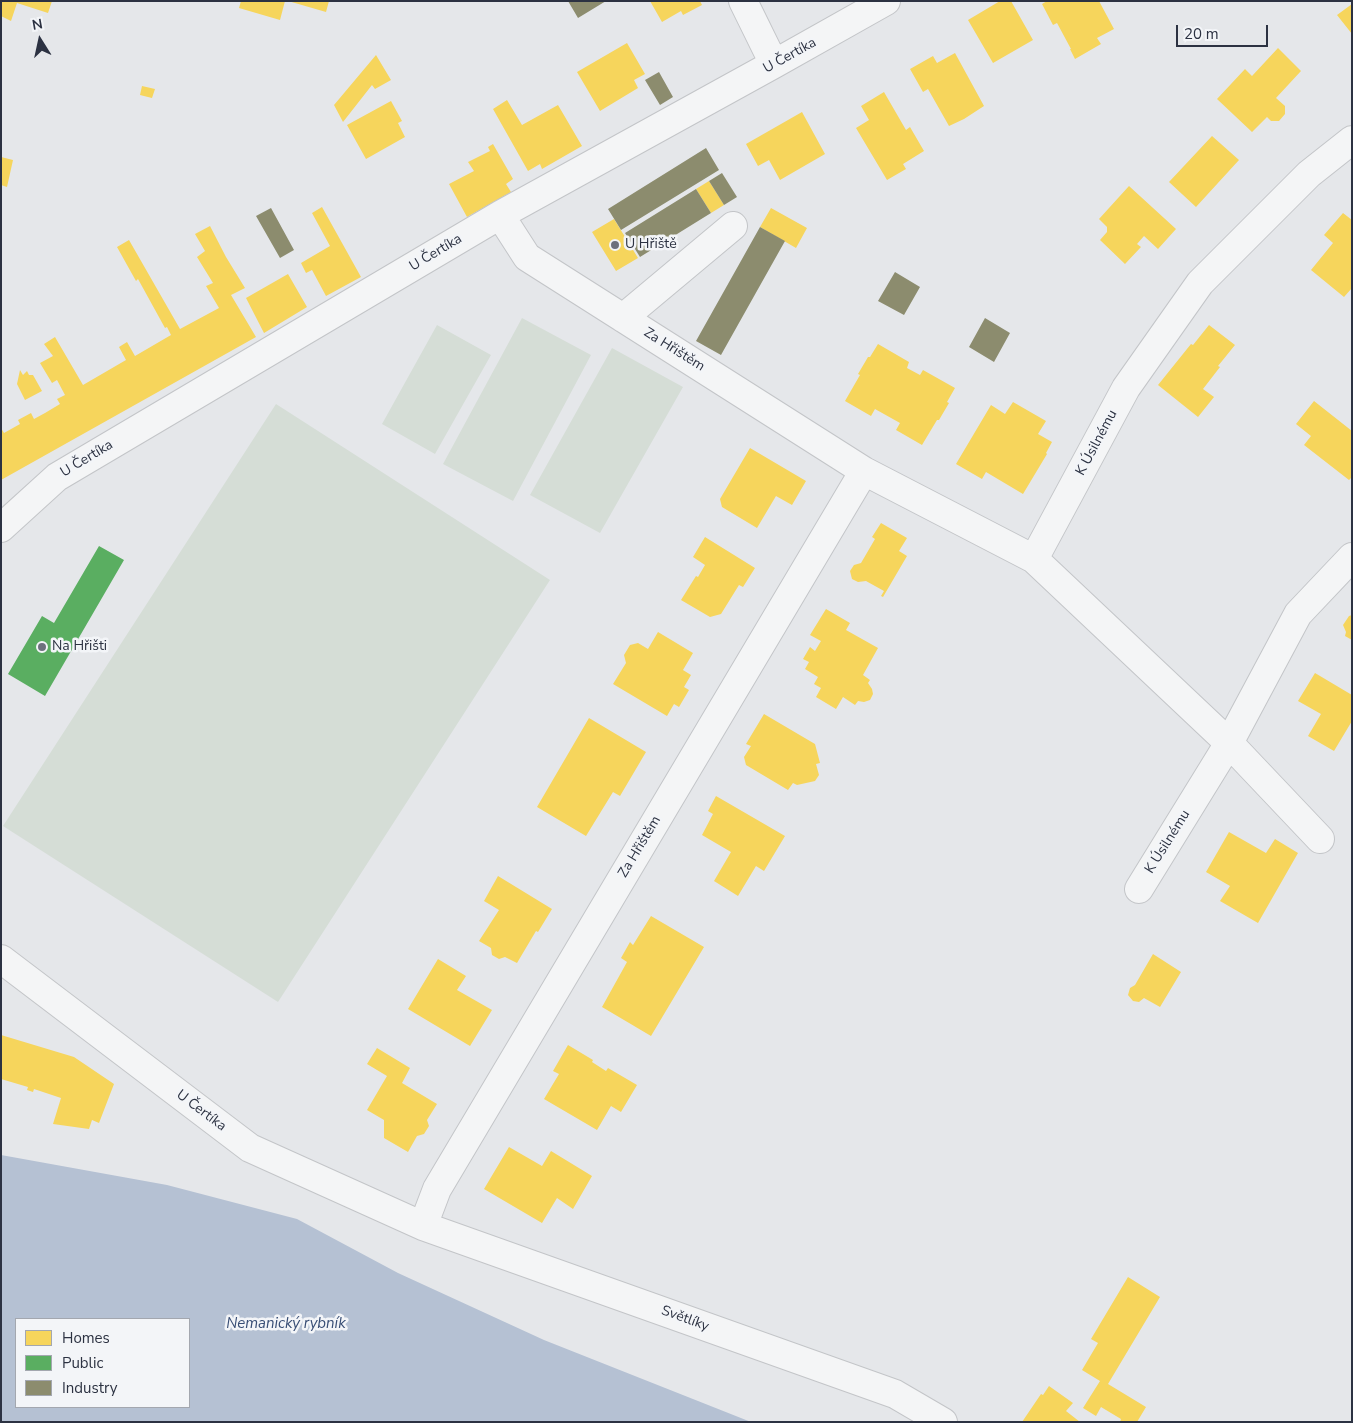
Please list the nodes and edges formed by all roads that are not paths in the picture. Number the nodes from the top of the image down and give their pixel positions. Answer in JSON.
{"nodes":[{"id":1,"x":743,"y":1,"type":"edge"},
{"id":2,"x":886,"y":1,"type":"edge"},
{"id":3,"x":774,"y":64,"type":"junction"},
{"id":4,"x":1352,"y":140,"type":"edge"},
{"id":5,"x":500,"y":215,"type":"junction"},
{"id":6,"x":733,"y":226,"type":"dead end"},
{"id":7,"x":623,"y":318,"type":"junction"},
{"id":8,"x":864,"y":471,"type":"junction"},
{"id":9,"x":1,"y":528,"type":"edge"},
{"id":10,"x":1352,"y":557,"type":"edge"},
{"id":11,"x":1034,"y":559,"type":"junction"},
{"id":12,"x":1229,"y":743,"type":"junction"},
{"id":13,"x":1320,"y":838,"type":"dead end"},
{"id":14,"x":1139,"y":889,"type":"dead end"},
{"id":15,"x":1,"y":959,"type":"edge"},
{"id":16,"x":423,"y":1226,"type":"junction"},
{"id":17,"x":943,"y":1422,"type":"edge"}],
"edges":[{"from":1,"to":3,"type":"street"},
{"from":2,"to":3,"type":"street","name":"U Čertíka"},
{"from":3,"to":5,"type":"street","name":"U Čertíka"},
{"from":4,"to":11,"type":"street","name":"K Úsilnému"},
{"from":5,"to":7,"type":"street","name":"Za Hřištěm"},
{"from":5,"to":9,"type":"street","name":"U Čertíka"},
{"from":6,"to":7,"type":"street"},
{"from":7,"to":8,"type":"street","name":"Za Hřištěm"},
{"from":8,"to":11,"type":"street","name":"Za Hřištěm"},
{"from":8,"to":16,"type":"street","name":"Za Hřištěm"},
{"from":10,"to":12,"type":"street","name":"K Úsilnému"},
{"from":11,"to":12,"type":"street"},
{"from":12,"to":13,"type":"street"},
{"from":12,"to":14,"type":"street","name":"K Úsilnému"},
{"from":15,"to":16,"type":"street","name":"U Čertíka"},
{"from":16,"to":17,"type":"street","name":"Světlíky"}]}
